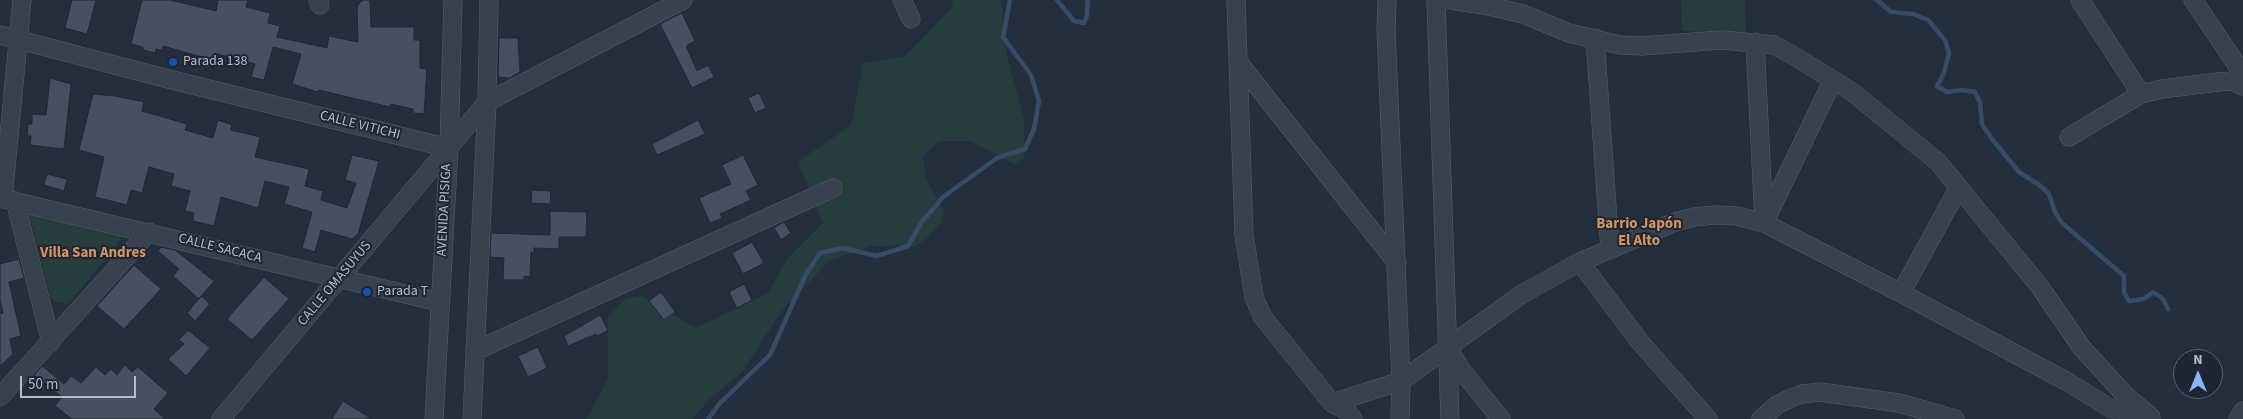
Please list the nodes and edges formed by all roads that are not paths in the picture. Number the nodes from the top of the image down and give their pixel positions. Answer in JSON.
{"nodes":[{"id":1,"x":22,"y":0,"type":"edge"},
{"id":2,"x":454,"y":0,"type":"edge"},
{"id":3,"x":489,"y":0,"type":"edge"},
{"id":4,"x":683,"y":0,"type":"edge"},
{"id":5,"x":902,"y":0,"type":"edge"},
{"id":6,"x":1236,"y":0,"type":"edge"},
{"id":7,"x":1387,"y":0,"type":"edge"},
{"id":8,"x":1436,"y":0,"type":"edge"},
{"id":9,"x":1451,"y":0,"type":"edge"},
{"id":10,"x":2080,"y":0,"type":"edge"},
{"id":11,"x":2193,"y":0,"type":"edge"},
{"id":12,"x":911,"y":19,"type":"dead end"},
{"id":13,"x":0,"y":35,"type":"edge"},
{"id":14,"x":1595,"y":38,"type":"junction"},
{"id":15,"x":19,"y":39,"type":"junction"},
{"id":16,"x":1755,"y":42,"type":"junction"},
{"id":17,"x":1239,"y":64,"type":"junction"},
{"id":18,"x":2243,"y":74,"type":"edge"},
{"id":19,"x":1833,"y":80,"type":"junction"},
{"id":20,"x":2243,"y":86,"type":"edge"},
{"id":21,"x":2141,"y":94,"type":"junction"},
{"id":22,"x":487,"y":102,"type":"junction"},
{"id":23,"x":2070,"y":137,"type":"dead end"},
{"id":24,"x":449,"y":148,"type":"junction"},
{"id":25,"x":1959,"y":187,"type":"junction"},
{"id":26,"x":833,"y":188,"type":"dead end"},
{"id":27,"x":6,"y":199,"type":"edge"},
{"id":28,"x":1764,"y":224,"type":"junction"},
{"id":29,"x":150,"y":232,"type":"junction"},
{"id":30,"x":1610,"y":249,"type":"junction"},
{"id":31,"x":1580,"y":262,"type":"junction"},
{"id":32,"x":1397,"y":264,"type":"junction"},
{"id":33,"x":340,"y":279,"type":"junction"},
{"id":34,"x":1901,"y":293,"type":"junction"},
{"id":35,"x":439,"y":302,"type":"junction"},
{"id":36,"x":51,"y":342,"type":"junction"},
{"id":37,"x":1449,"y":348,"type":"junction"},
{"id":38,"x":475,"y":351,"type":"junction"},
{"id":39,"x":1401,"y":381,"type":"junction"},
{"id":40,"x":0,"y":397,"type":"edge"},
{"id":41,"x":1332,"y":403,"type":"junction"},
{"id":42,"x":2243,"y":411,"type":"edge"},
{"id":43,"x":221,"y":419,"type":"edge"},
{"id":44,"x":434,"y":419,"type":"edge"},
{"id":45,"x":472,"y":419,"type":"edge"},
{"id":46,"x":1353,"y":419,"type":"edge"},
{"id":47,"x":1400,"y":419,"type":"edge"},
{"id":48,"x":1450,"y":419,"type":"edge"},
{"id":49,"x":1501,"y":419,"type":"edge"},
{"id":50,"x":1708,"y":419,"type":"edge"},
{"id":51,"x":1761,"y":419,"type":"edge"},
{"id":52,"x":1954,"y":419,"type":"edge"},
{"id":53,"x":2147,"y":419,"type":"edge"},
{"id":54,"x":2154,"y":419,"type":"edge"},
{"id":55,"x":2238,"y":419,"type":"edge"}],
"edges":[{"from":1,"to":15,"type":"street"},
{"from":2,"to":24,"type":"street","name":"AVENIDA PISIGA"},
{"from":3,"to":22,"type":"street"},
{"from":4,"to":22,"type":"street"},
{"from":5,"to":12,"type":"street"},
{"from":6,"to":17,"type":"street"},
{"from":7,"to":32,"type":"street"},
{"from":8,"to":37,"type":"street"},
{"from":9,"to":14,"type":"street"},
{"from":10,"to":21,"type":"street"},
{"from":11,"to":18,"type":"street"},
{"from":13,"to":15,"type":"street","name":"CALLE VITICHI"},
{"from":14,"to":16,"type":"street"},
{"from":14,"to":30,"type":"street"},
{"from":15,"to":24,"type":"street","name":"CALLE VITICHI"},
{"from":15,"to":27,"type":"street"},
{"from":16,"to":19,"type":"street"},
{"from":16,"to":28,"type":"street"},
{"from":17,"to":32,"type":"street"},
{"from":17,"to":41,"type":"street"},
{"from":19,"to":25,"type":"street"},
{"from":19,"to":28,"type":"street"},
{"from":20,"to":21,"type":"street"},
{"from":21,"to":23,"type":"street"},
{"from":22,"to":24,"type":"street"},
{"from":22,"to":38,"type":"street"},
{"from":24,"to":33,"type":"street","name":"CALLE OMASUYUS"},
{"from":24,"to":35,"type":"street","name":"AVENIDA PISIGA"},
{"from":25,"to":34,"type":"street"},
{"from":25,"to":54,"type":"street"},
{"from":26,"to":38,"type":"street"},
{"from":27,"to":29,"type":"street","name":"CALLE SACACA"},
{"from":27,"to":36,"type":"street"},
{"from":28,"to":30,"type":"street"},
{"from":28,"to":34,"type":"street"},
{"from":29,"to":33,"type":"street","name":"CALLE SACACA"},
{"from":29,"to":36,"type":"street"},
{"from":30,"to":31,"type":"street"},
{"from":31,"to":37,"type":"street"},
{"from":31,"to":50,"type":"street"},
{"from":32,"to":39,"type":"street"},
{"from":33,"to":35,"type":"street","name":"CALLE SACACA"},
{"from":33,"to":43,"type":"street","name":"CALLE OMASUYUS"},
{"from":34,"to":53,"type":"street"},
{"from":35,"to":44,"type":"street","name":"AVENIDA PISIGA"},
{"from":36,"to":40,"type":"street"},
{"from":37,"to":39,"type":"street"},
{"from":37,"to":48,"type":"street"},
{"from":37,"to":49,"type":"street"},
{"from":38,"to":45,"type":"street"},
{"from":39,"to":41,"type":"street"},
{"from":39,"to":47,"type":"street"},
{"from":41,"to":46,"type":"street"},
{"from":42,"to":55,"type":"street"},
{"from":51,"to":52,"type":"street"}]}
